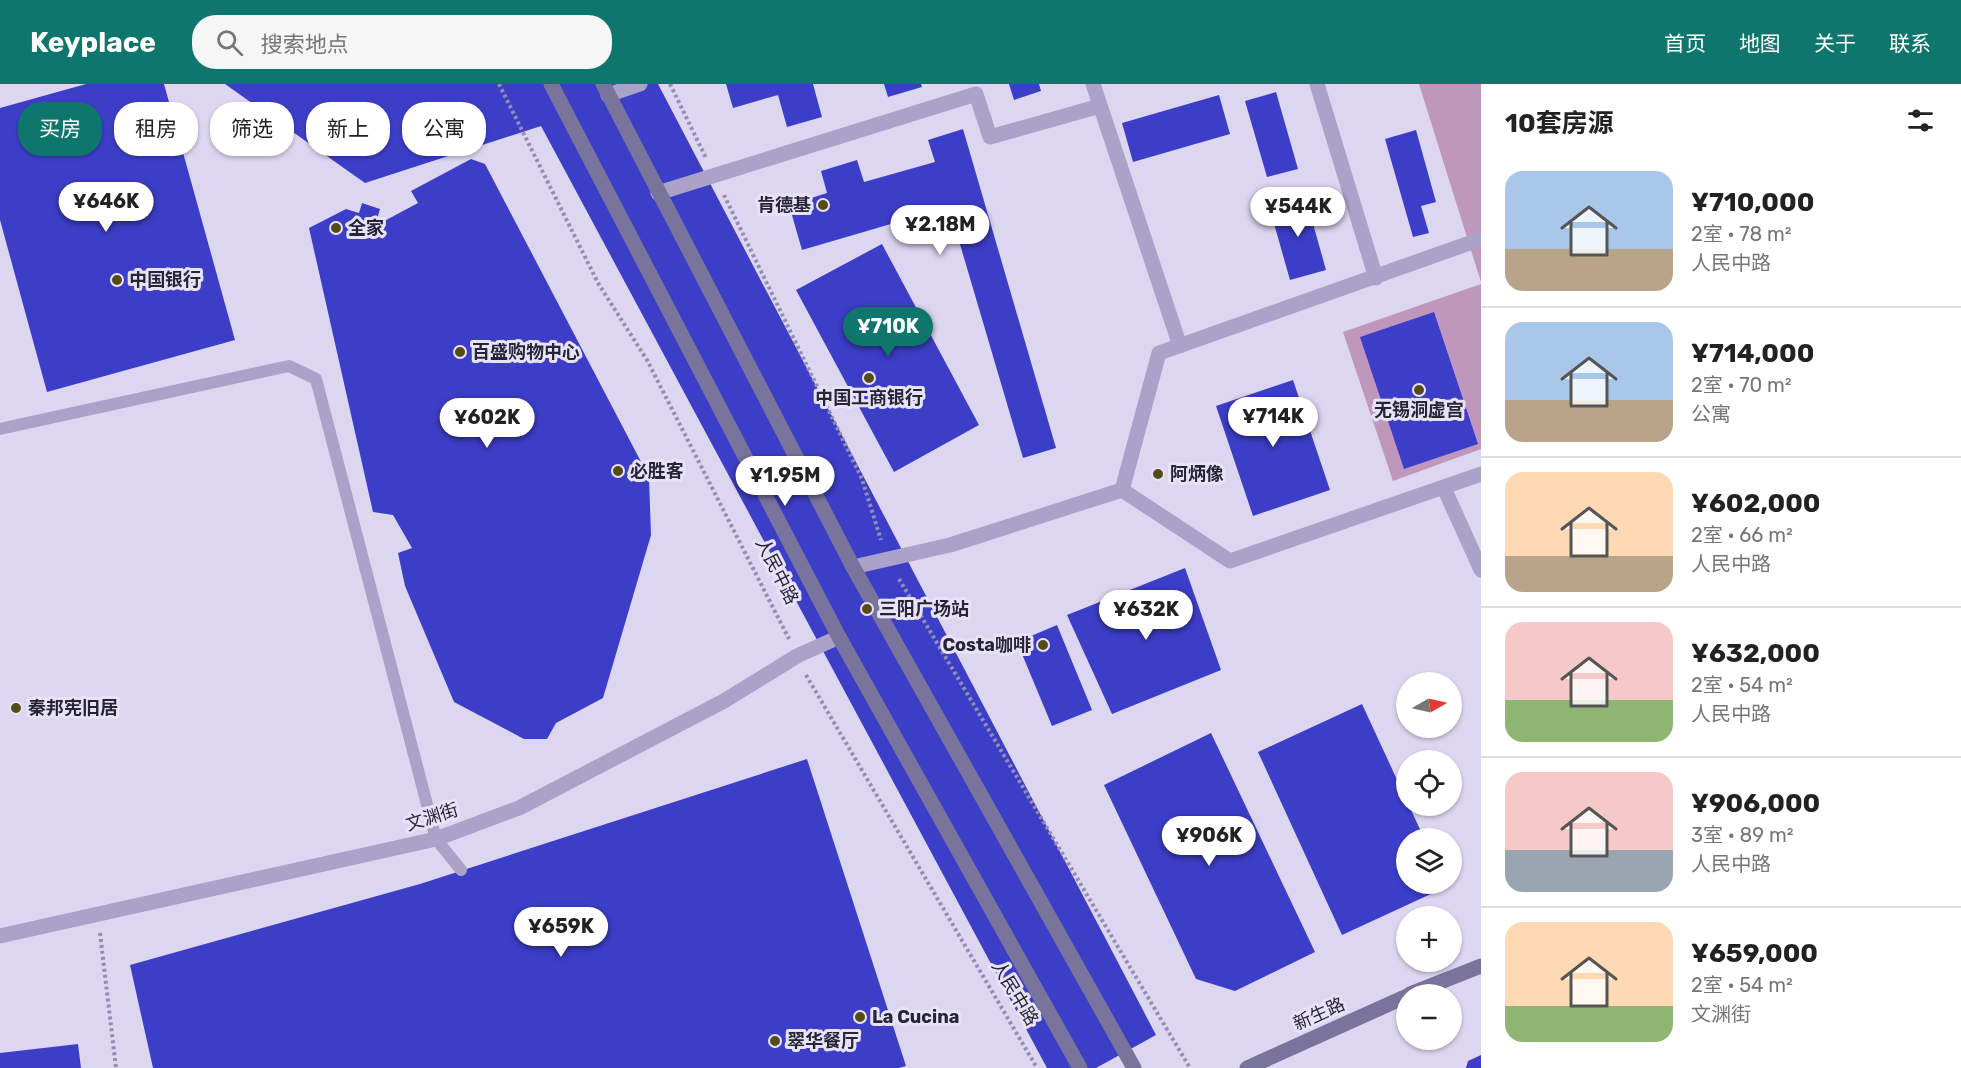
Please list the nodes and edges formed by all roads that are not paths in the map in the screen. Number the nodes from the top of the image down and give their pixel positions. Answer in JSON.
{"nodes":[{"id":1,"x":551,"y":84,"type":"edge"},
{"id":2,"x":640,"y":84,"type":"edge"},
{"id":3,"x":1094,"y":84,"type":"edge"},
{"id":4,"x":1317,"y":84,"type":"edge"},
{"id":5,"x":606,"y":89,"type":"edge"},
{"id":6,"x":1100,"y":105,"type":"junction"},
{"id":7,"x":658,"y":192,"type":"junction"},
{"id":8,"x":1481,"y":239,"type":"edge"},
{"id":9,"x":1376,"y":278,"type":"junction"},
{"id":10,"x":1180,"y":346,"type":"junction"},
{"id":11,"x":0,"y":429,"type":"edge"},
{"id":12,"x":1481,"y":474,"type":"edge"},
{"id":13,"x":1444,"y":488,"type":"junction"},
{"id":14,"x":1122,"y":490,"type":"junction"},
{"id":15,"x":853,"y":567,"type":"junction"},
{"id":16,"x":1481,"y":570,"type":"edge"},
{"id":17,"x":839,"y":637,"type":"junction"},
{"id":18,"x":436,"y":839,"type":"junction"},
{"id":19,"x":461,"y":870,"type":"dead end"},
{"id":20,"x":0,"y":936,"type":"edge"},
{"id":21,"x":1481,"y":966,"type":"edge"},
{"id":22,"x":1436,"y":984,"type":"edge"},
{"id":23,"x":1396,"y":1000,"type":"edge"},
{"id":24,"x":1080,"y":1068,"type":"edge"},
{"id":25,"x":1134,"y":1068,"type":"edge"},
{"id":26,"x":1247,"y":1068,"type":"edge"}],
"edges":[{"from":1,"to":17,"type":"main road","name":"人民中路"},
{"from":2,"to":5,"type":"street"},
{"from":3,"to":6,"type":"street"},
{"from":4,"to":9,"type":"street"},
{"from":5,"to":7,"type":"main road"},
{"from":6,"to":7,"type":"street"},
{"from":6,"to":10,"type":"street"},
{"from":7,"to":15,"type":"main road"},
{"from":8,"to":9,"type":"street"},
{"from":9,"to":10,"type":"street"},
{"from":10,"to":14,"type":"street"},
{"from":11,"to":18,"type":"lane"},
{"from":12,"to":13,"type":"street"},
{"from":13,"to":14,"type":"street"},
{"from":13,"to":16,"type":"street"},
{"from":14,"to":15,"type":"street"},
{"from":15,"to":25,"type":"main road"},
{"from":17,"to":18,"type":"street","name":"文渊街"},
{"from":17,"to":24,"type":"main road","name":"人民中路"},
{"from":18,"to":19,"type":"lane"},
{"from":18,"to":20,"type":"street","name":"文渊街"},
{"from":21,"to":22,"type":"main road","name":"新生路"},
{"from":23,"to":26,"type":"main road","name":"新生路"}]}
